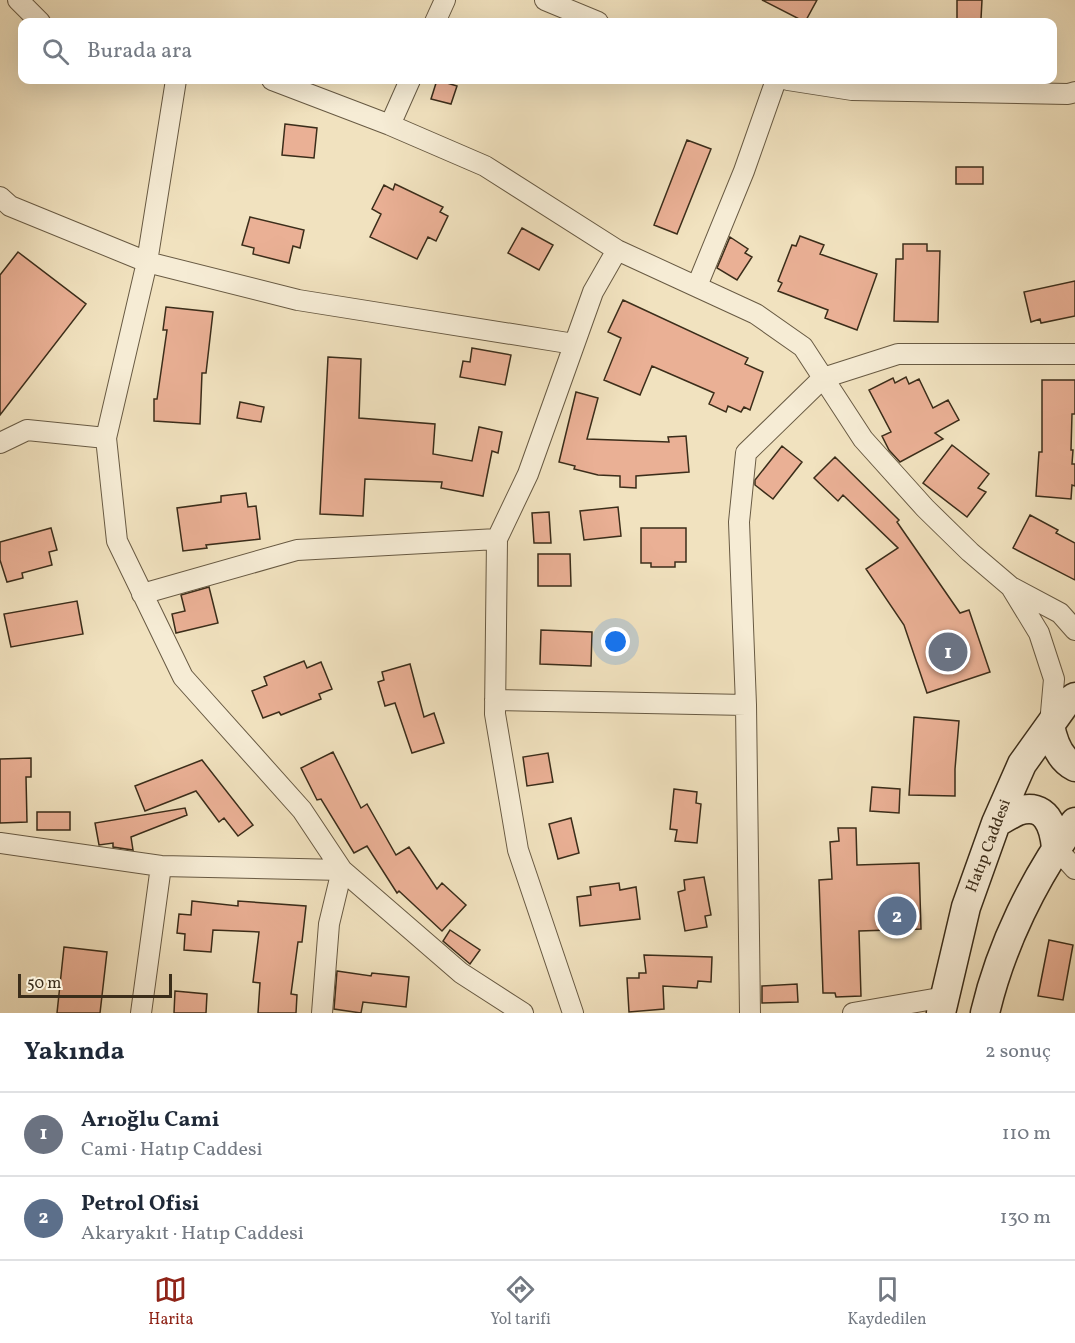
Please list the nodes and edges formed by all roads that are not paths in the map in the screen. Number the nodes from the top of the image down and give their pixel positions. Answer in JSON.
{"nodes":[{"id":1,"x":18,"y":0,"type":"edge"},
{"id":2,"x":445,"y":0,"type":"edge"},
{"id":3,"x":545,"y":0,"type":"edge"},
{"id":4,"x":35,"y":18,"type":"edge"},
{"id":5,"x":437,"y":18,"type":"edge"},
{"id":6,"x":588,"y":18,"type":"edge"},
{"id":7,"x":175,"y":84,"type":"edge"},
{"id":8,"x":283,"y":84,"type":"edge"},
{"id":9,"x":408,"y":84,"type":"edge"},
{"id":10,"x":775,"y":84,"type":"edge"},
{"id":11,"x":814,"y":84,"type":"edge"},
{"id":12,"x":1075,"y":92,"type":"edge"},
{"id":13,"x":390,"y":124,"type":"junction"},
{"id":14,"x":3,"y":207,"type":"edge"},
{"id":15,"x":617,"y":249,"type":"junction"},
{"id":16,"x":147,"y":262,"type":"junction"},
{"id":17,"x":697,"y":286,"type":"junction"},
{"id":18,"x":574,"y":344,"type":"junction"},
{"id":19,"x":1075,"y":354,"type":"edge"},
{"id":20,"x":823,"y":378,"type":"junction"},
{"id":21,"x":106,"y":438,"type":"junction"},
{"id":22,"x":0,"y":443,"type":"edge"},
{"id":23,"x":498,"y":539,"type":"junction"},
{"id":24,"x":1011,"y":587,"type":"junction"},
{"id":25,"x":142,"y":594,"type":"junction"},
{"id":26,"x":1068,"y":616,"type":"edge"},
{"id":27,"x":1075,"y":630,"type":"edge"},
{"id":28,"x":1075,"y":697,"type":"edge"},
{"id":29,"x":495,"y":700,"type":"junction"},
{"id":30,"x":746,"y":705,"type":"junction"},
{"id":31,"x":1050,"y":725,"type":"junction"},
{"id":32,"x":1075,"y":767,"type":"edge"},
{"id":33,"x":1075,"y":822,"type":"edge"},
{"id":34,"x":996,"y":823,"type":"junction"},
{"id":35,"x":0,"y":843,"type":"edge"},
{"id":36,"x":1056,"y":848,"type":"junction"},
{"id":37,"x":161,"y":866,"type":"junction"},
{"id":38,"x":1075,"y":869,"type":"edge"},
{"id":39,"x":342,"y":870,"type":"junction"},
{"id":40,"x":943,"y":1005,"type":"edge"},
{"id":41,"x":141,"y":1013,"type":"edge"},
{"id":42,"x":322,"y":1013,"type":"edge"},
{"id":43,"x":523,"y":1013,"type":"edge"},
{"id":44,"x":573,"y":1013,"type":"edge"},
{"id":45,"x":750,"y":1013,"type":"edge"},
{"id":46,"x":853,"y":1013,"type":"edge"},
{"id":47,"x":985,"y":1013,"type":"edge"}],
"edges":[{"from":1,"to":4,"type":"street"},
{"from":2,"to":5,"type":"street"},
{"from":3,"to":6,"type":"street"},
{"from":7,"to":16,"type":"street"},
{"from":8,"to":13,"type":"street"},
{"from":9,"to":13,"type":"street"},
{"from":10,"to":17,"type":"street"},
{"from":11,"to":12,"type":"street"},
{"from":13,"to":15,"type":"street"},
{"from":14,"to":16,"type":"street"},
{"from":15,"to":17,"type":"street"},
{"from":15,"to":18,"type":"street"},
{"from":16,"to":18,"type":"street"},
{"from":16,"to":21,"type":"street"},
{"from":17,"to":20,"type":"street"},
{"from":18,"to":23,"type":"street"},
{"from":19,"to":20,"type":"street"},
{"from":20,"to":24,"type":"street"},
{"from":20,"to":30,"type":"street"},
{"from":21,"to":22,"type":"street"},
{"from":21,"to":25,"type":"street"},
{"from":23,"to":25,"type":"street"},
{"from":23,"to":29,"type":"street"},
{"from":24,"to":26,"type":"street"},
{"from":24,"to":31,"type":"street"},
{"from":25,"to":39,"type":"street"},
{"from":26,"to":27,"type":"street"},
{"from":28,"to":31,"type":"main road","name":"Hatıp Caddesi"},
{"from":29,"to":30,"type":"street"},
{"from":29,"to":44,"type":"street"},
{"from":30,"to":45,"type":"street"},
{"from":31,"to":32,"type":"main road"},
{"from":31,"to":34,"type":"main road","name":"Hatıp Caddesi"},
{"from":33,"to":36,"type":"main road"},
{"from":34,"to":36,"type":"main road"},
{"from":34,"to":40,"type":"main road","name":"Hatıp Caddesi"},
{"from":35,"to":37,"type":"street"},
{"from":36,"to":38,"type":"street"},
{"from":36,"to":47,"type":"main road"},
{"from":37,"to":39,"type":"street"},
{"from":37,"to":41,"type":"street"},
{"from":39,"to":42,"type":"street"},
{"from":39,"to":43,"type":"street"},
{"from":40,"to":46,"type":"street"}]}
